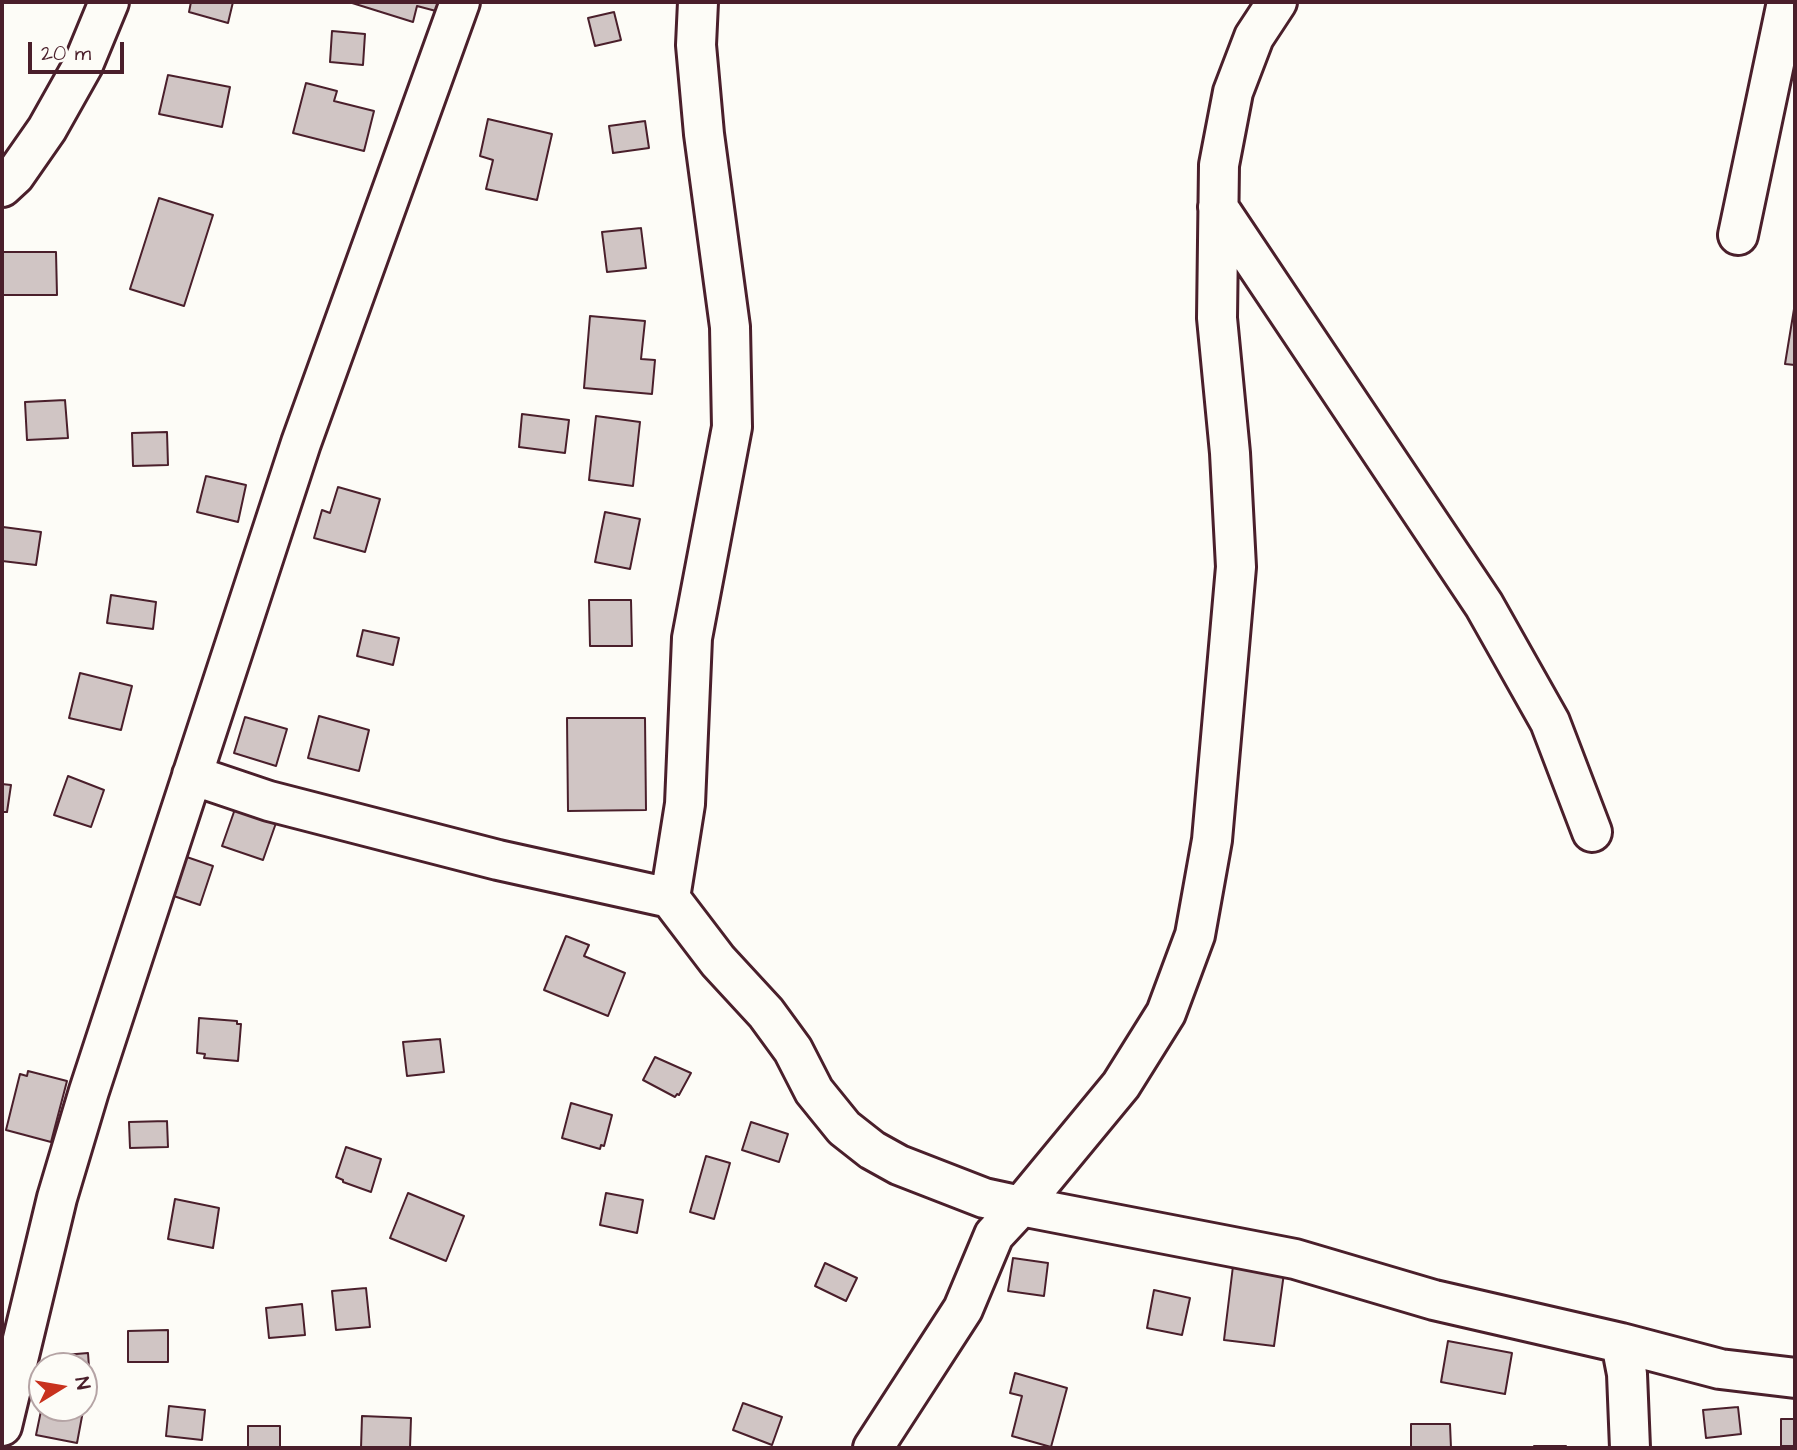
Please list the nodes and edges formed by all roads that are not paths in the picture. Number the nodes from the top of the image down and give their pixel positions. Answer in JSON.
{"nodes":[{"id":1,"x":109,"y":2,"type":"edge"},
{"id":2,"x":460,"y":2,"type":"edge"},
{"id":3,"x":698,"y":2,"type":"edge"},
{"id":4,"x":1277,"y":2,"type":"edge"},
{"id":5,"x":1787,"y":2,"type":"edge"},
{"id":6,"x":2,"y":187,"type":"edge"},
{"id":7,"x":1218,"y":207,"type":"junction"},
{"id":8,"x":1738,"y":235,"type":"dead end"},
{"id":9,"x":192,"y":775,"type":"junction"},
{"id":10,"x":1592,"y":832,"type":"dead end"},
{"id":11,"x":670,"y":898,"type":"junction"},
{"id":12,"x":1021,"y":1206,"type":"junction"},
{"id":13,"x":1621,"y":1343,"type":"junction"},
{"id":14,"x":1795,"y":1378,"type":"edge"},
{"id":15,"x":2,"y":1426,"type":"edge"},
{"id":16,"x":873,"y":1448,"type":"edge"},
{"id":17,"x":1630,"y":1448,"type":"edge"}],
"edges":[{"from":1,"to":6,"type":"street"},
{"from":2,"to":9,"type":"street"},
{"from":3,"to":11,"type":"street"},
{"from":4,"to":7,"type":"street"},
{"from":5,"to":8,"type":"street"},
{"from":7,"to":10,"type":"street"},
{"from":7,"to":12,"type":"street"},
{"from":9,"to":11,"type":"street"},
{"from":9,"to":15,"type":"street"},
{"from":11,"to":12,"type":"street"},
{"from":12,"to":13,"type":"street"},
{"from":12,"to":16,"type":"street"},
{"from":13,"to":14,"type":"street"},
{"from":13,"to":17,"type":"street"}]}
